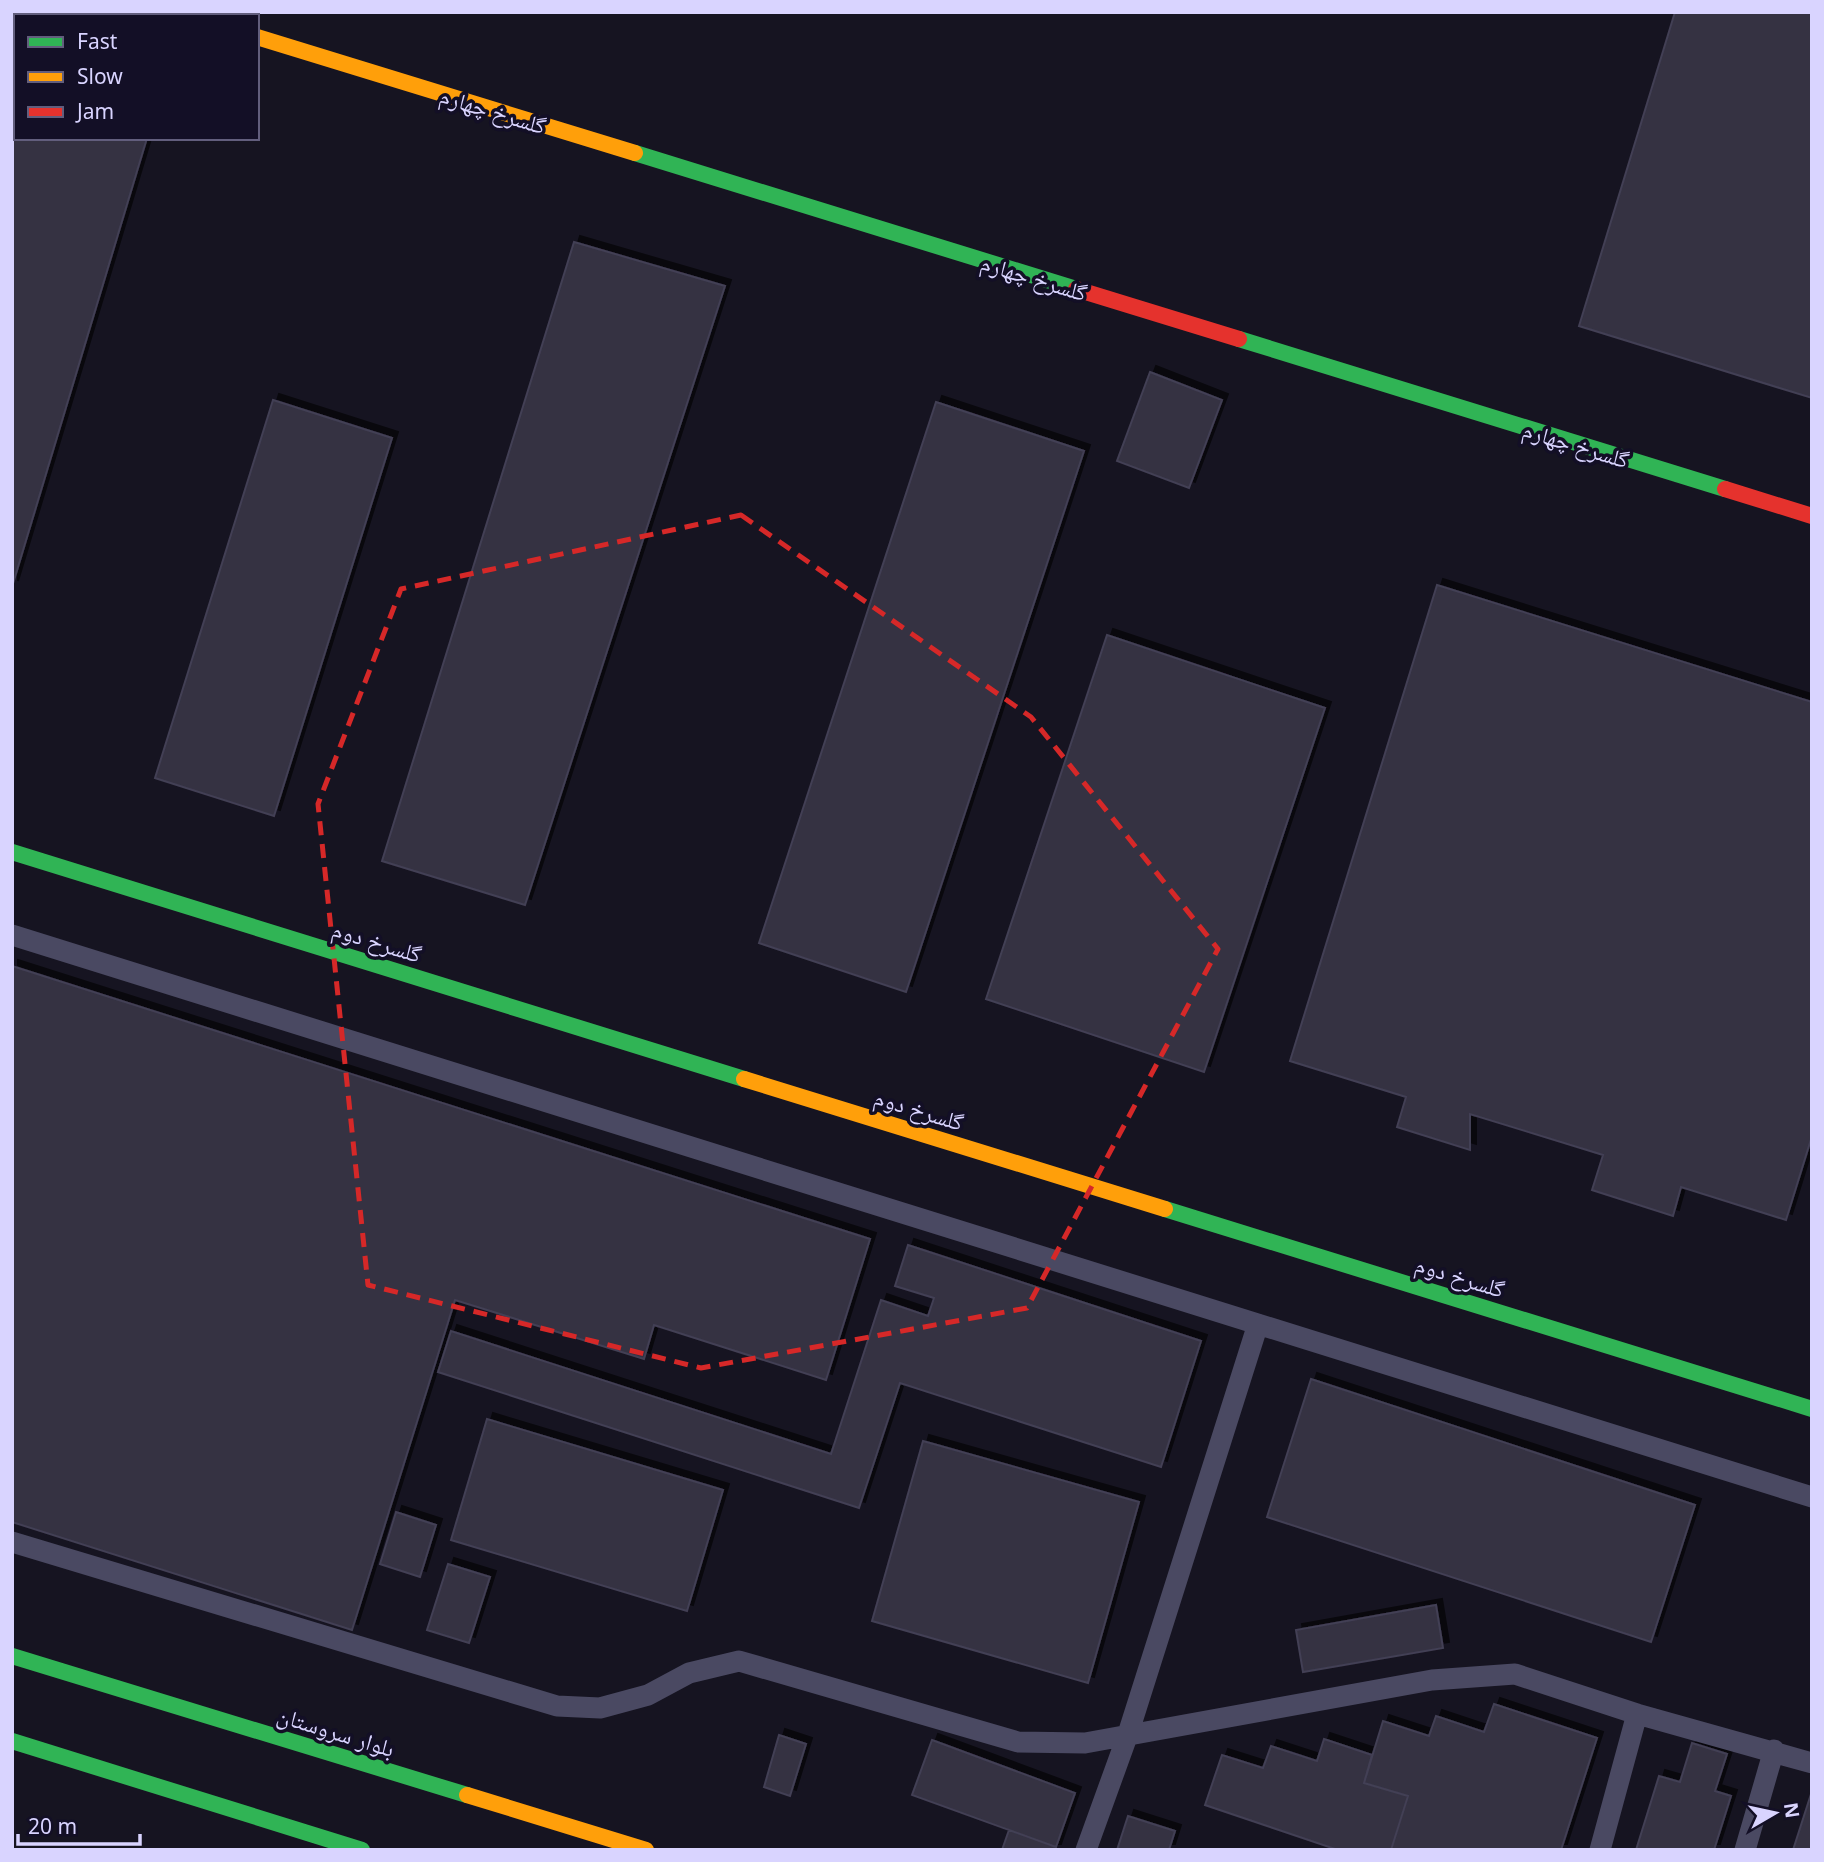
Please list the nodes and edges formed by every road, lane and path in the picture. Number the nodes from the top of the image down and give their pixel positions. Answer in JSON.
{"nodes":[{"id":1,"x":259,"y":38,"type":"edge"},
{"id":2,"x":1812,"y":516,"type":"edge"},
{"id":3,"x":12,"y":852,"type":"edge"},
{"id":4,"x":12,"y":935,"type":"edge"},
{"id":5,"x":1258,"y":1324,"type":"junction"},
{"id":6,"x":1812,"y":1409,"type":"edge"},
{"id":7,"x":1812,"y":1497,"type":"edge"},
{"id":8,"x":12,"y":1542,"type":"edge"},
{"id":9,"x":12,"y":1656,"type":"edge"},
{"id":10,"x":1637,"y":1714,"type":"junction"},
{"id":11,"x":1128,"y":1734,"type":"junction"},
{"id":12,"x":12,"y":1741,"type":"edge"},
{"id":13,"x":1774,"y":1750,"type":"junction"},
{"id":14,"x":1812,"y":1763,"type":"edge"},
{"id":15,"x":362,"y":1850,"type":"edge"},
{"id":16,"x":646,"y":1850,"type":"edge"},
{"id":17,"x":1086,"y":1850,"type":"edge"},
{"id":18,"x":1600,"y":1850,"type":"edge"},
{"id":19,"x":1745,"y":1850,"type":"edge"}],
"edges":[{"from":1,"to":2,"type":"street","name":"گلسرخ چهارم"},
{"from":3,"to":6,"type":"street","name":"گلسرخ دوم"},
{"from":4,"to":5,"type":"lane"},
{"from":5,"to":7,"type":"lane"},
{"from":5,"to":11,"type":"lane"},
{"from":8,"to":11,"type":"lane"},
{"from":9,"to":16,"type":"street","name":"بلوار سروستان"},
{"from":10,"to":11,"type":"lane"},
{"from":10,"to":13,"type":"lane"},
{"from":10,"to":18,"type":"lane"},
{"from":11,"to":17,"type":"lane"},
{"from":12,"to":15,"type":"street"},
{"from":13,"to":14,"type":"lane"},
{"from":13,"to":19,"type":"lane"}]}
